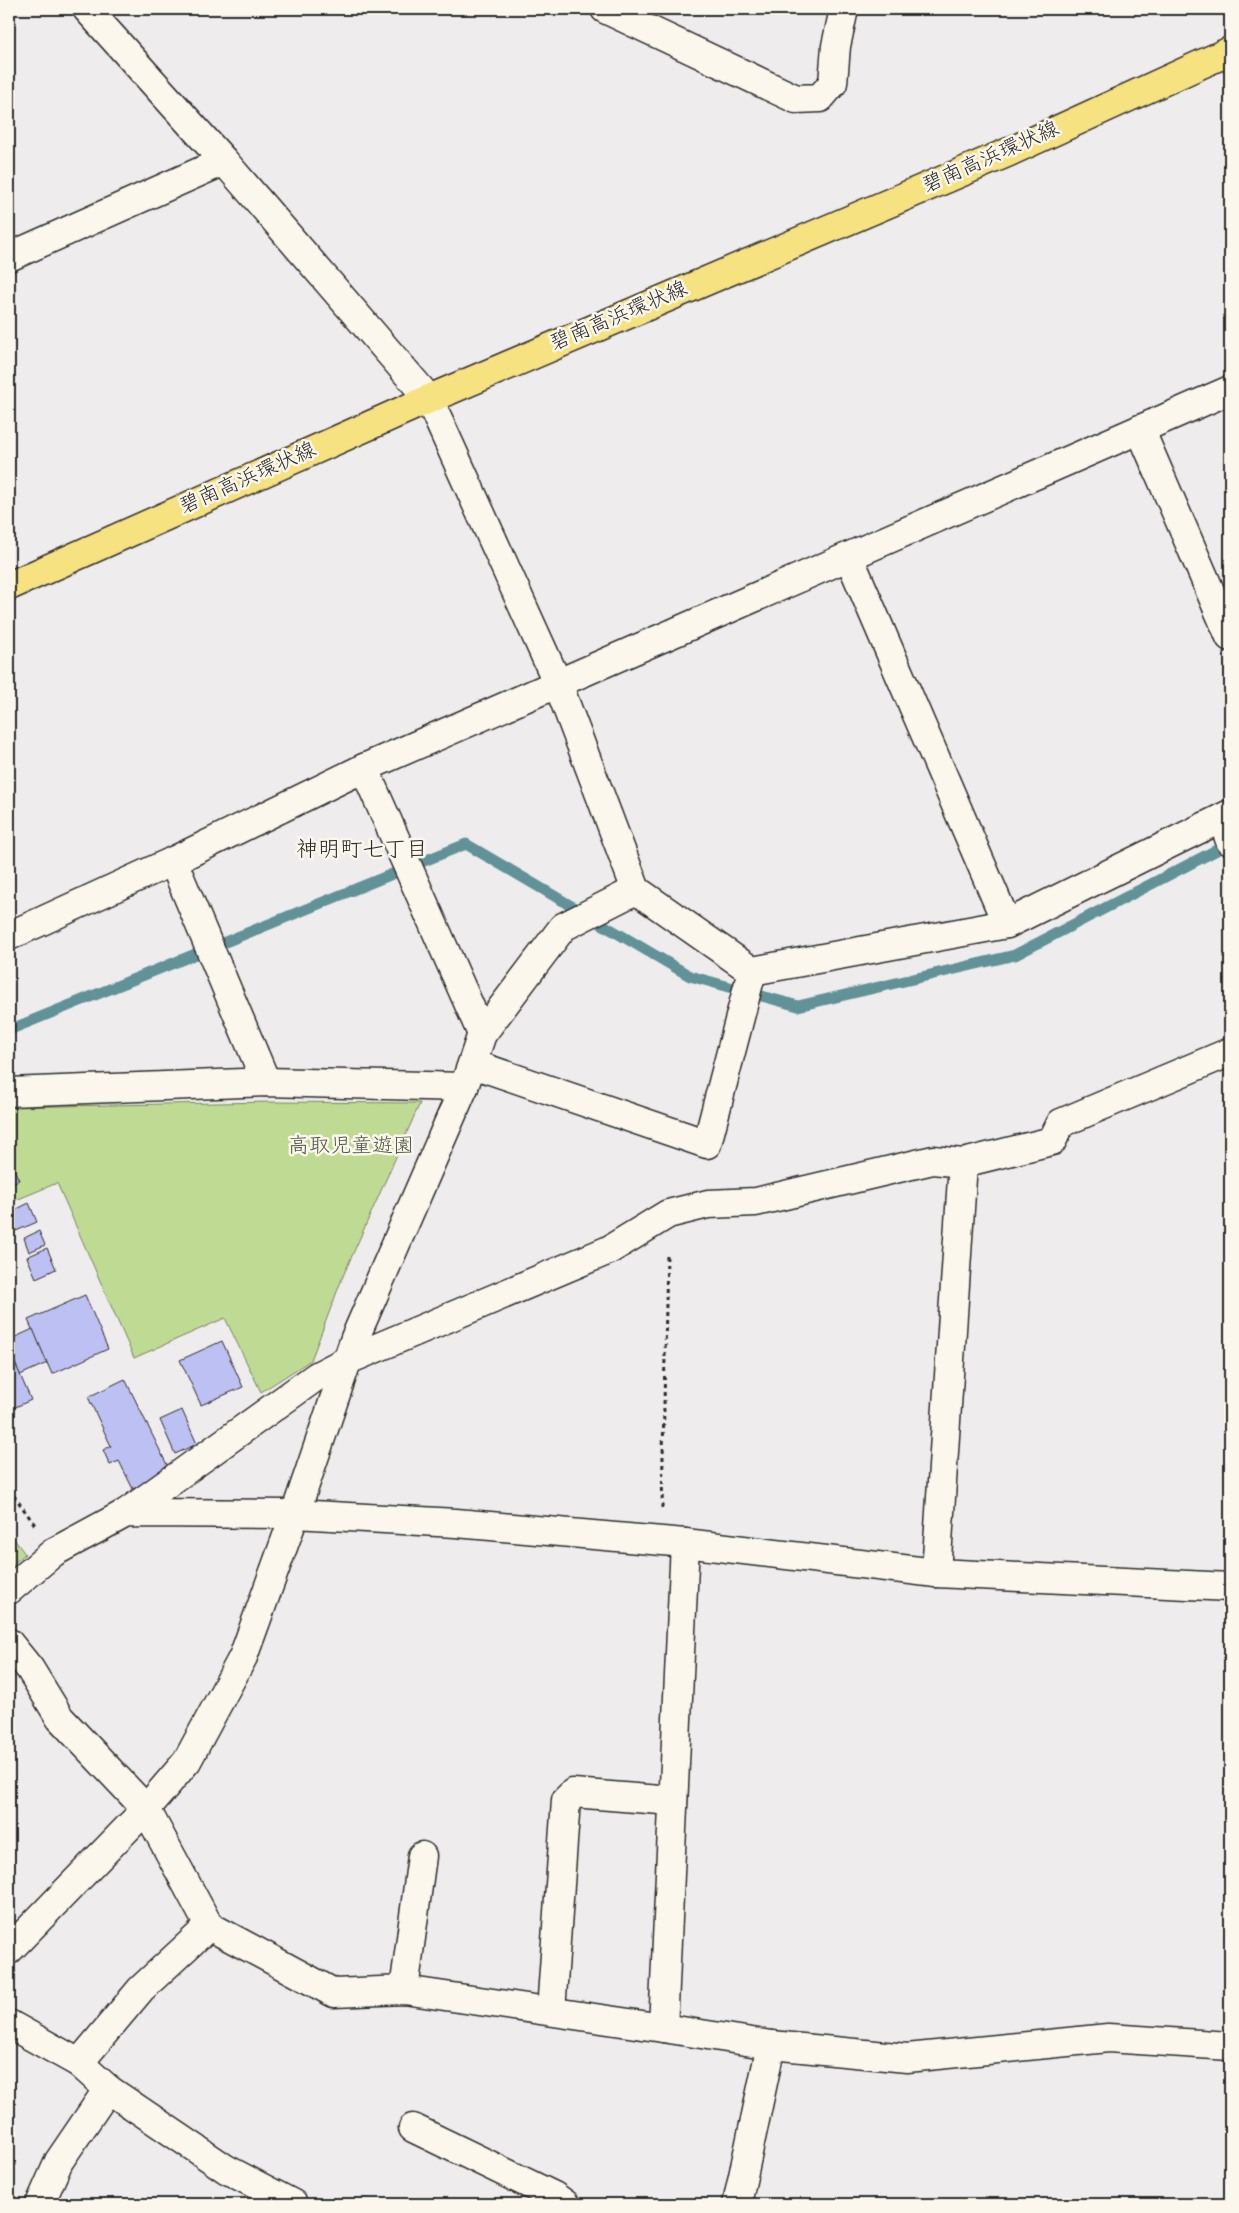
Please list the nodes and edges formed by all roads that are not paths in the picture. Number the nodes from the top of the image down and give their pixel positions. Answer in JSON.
{"nodes":[{"id":1,"x":87,"y":9,"type":"edge"},
{"id":2,"x":605,"y":9,"type":"edge"},
{"id":3,"x":844,"y":9,"type":"edge"},
{"id":4,"x":1230,"y":51,"type":"edge"},
{"id":5,"x":224,"y":161,"type":"junction"},
{"id":6,"x":9,"y":257,"type":"edge"},
{"id":7,"x":1230,"y":390,"type":"edge"},
{"id":8,"x":429,"y":399,"type":"junction"},
{"id":9,"x":1140,"y":429,"type":"junction"},
{"id":10,"x":849,"y":557,"type":"junction"},
{"id":11,"x":9,"y":586,"type":"edge"},
{"id":12,"x":1230,"y":637,"type":"edge"},
{"id":13,"x":558,"y":684,"type":"junction"},
{"id":14,"x":364,"y":768,"type":"junction"},
{"id":15,"x":1227,"y":824,"type":"edge"},
{"id":16,"x":173,"y":861,"type":"junction"},
{"id":17,"x":636,"y":890,"type":"junction"},
{"id":18,"x":1007,"y":924,"type":"junction"},
{"id":19,"x":9,"y":936,"type":"edge"},
{"id":20,"x":752,"y":970,"type":"junction"},
{"id":21,"x":482,"y":1034,"type":"junction"},
{"id":22,"x":1230,"y":1052,"type":"edge"},
{"id":23,"x":468,"y":1075,"type":"junction"},
{"id":24,"x":266,"y":1082,"type":"junction"},
{"id":25,"x":9,"y":1092,"type":"edge"},
{"id":26,"x":964,"y":1163,"type":"junction"},
{"id":27,"x":348,"y":1360,"type":"junction"},
{"id":28,"x":126,"y":1512,"type":"junction"},
{"id":29,"x":295,"y":1514,"type":"junction"},
{"id":30,"x":673,"y":1542,"type":"junction"},
{"id":31,"x":936,"y":1573,"type":"junction"},
{"id":32,"x":1230,"y":1587,"type":"edge"},
{"id":33,"x":9,"y":1590,"type":"edge"},
{"id":34,"x":9,"y":1643,"type":"edge"},
{"id":35,"x":673,"y":1801,"type":"junction"},
{"id":36,"x":146,"y":1809,"type":"junction"},
{"id":37,"x":422,"y":1856,"type":"dead end"},
{"id":38,"x":209,"y":1926,"type":"junction"},
{"id":39,"x":9,"y":1950,"type":"edge"},
{"id":40,"x":404,"y":1990,"type":"junction"},
{"id":41,"x":550,"y":2011,"type":"junction"},
{"id":42,"x":9,"y":2024,"type":"edge"},
{"id":43,"x":663,"y":2028,"type":"junction"},
{"id":44,"x":771,"y":2045,"type":"junction"},
{"id":45,"x":1230,"y":2046,"type":"edge"},
{"id":46,"x":80,"y":2063,"type":"junction"},
{"id":47,"x":108,"y":2089,"type":"junction"},
{"id":48,"x":414,"y":2128,"type":"dead end"},
{"id":49,"x":40,"y":2204,"type":"edge"},
{"id":50,"x":293,"y":2204,"type":"edge"},
{"id":51,"x":565,"y":2204,"type":"edge"},
{"id":52,"x":737,"y":2204,"type":"edge"}],
"edges":[{"from":1,"to":5,"type":"street"},
{"from":2,"to":3,"type":"street"},
{"from":4,"to":8,"type":"main road","name":"碧南高浜環状線"},
{"from":5,"to":6,"type":"street"},
{"from":5,"to":8,"type":"street"},
{"from":7,"to":9,"type":"street"},
{"from":8,"to":11,"type":"main road","name":"碧南高浜環状線"},
{"from":8,"to":13,"type":"street"},
{"from":9,"to":10,"type":"street"},
{"from":9,"to":12,"type":"street"},
{"from":10,"to":13,"type":"street"},
{"from":10,"to":18,"type":"street"},
{"from":13,"to":14,"type":"street"},
{"from":13,"to":17,"type":"street"},
{"from":14,"to":16,"type":"street"},
{"from":14,"to":21,"type":"street"},
{"from":15,"to":18,"type":"street"},
{"from":16,"to":19,"type":"street"},
{"from":16,"to":24,"type":"street"},
{"from":17,"to":20,"type":"street"},
{"from":17,"to":21,"type":"street"},
{"from":18,"to":20,"type":"street"},
{"from":20,"to":23,"type":"street"},
{"from":21,"to":23,"type":"street"},
{"from":22,"to":26,"type":"street"},
{"from":23,"to":24,"type":"street"},
{"from":23,"to":27,"type":"street"},
{"from":24,"to":25,"type":"street"},
{"from":26,"to":27,"type":"street"},
{"from":26,"to":31,"type":"street"},
{"from":27,"to":28,"type":"street"},
{"from":27,"to":29,"type":"street"},
{"from":28,"to":29,"type":"street"},
{"from":28,"to":33,"type":"street"},
{"from":29,"to":30,"type":"street"},
{"from":29,"to":36,"type":"street"},
{"from":30,"to":31,"type":"street"},
{"from":30,"to":35,"type":"street"},
{"from":31,"to":32,"type":"street"},
{"from":34,"to":36,"type":"street"},
{"from":35,"to":41,"type":"street"},
{"from":35,"to":43,"type":"street"},
{"from":36,"to":38,"type":"street"},
{"from":36,"to":39,"type":"street"},
{"from":37,"to":40,"type":"street"},
{"from":38,"to":40,"type":"street"},
{"from":38,"to":46,"type":"street"},
{"from":40,"to":41,"type":"street"},
{"from":41,"to":43,"type":"street"},
{"from":42,"to":46,"type":"street"},
{"from":43,"to":44,"type":"street"},
{"from":44,"to":45,"type":"street"},
{"from":44,"to":52,"type":"street"},
{"from":46,"to":47,"type":"street"},
{"from":47,"to":49,"type":"street"},
{"from":47,"to":50,"type":"street"},
{"from":48,"to":51,"type":"street"}]}
